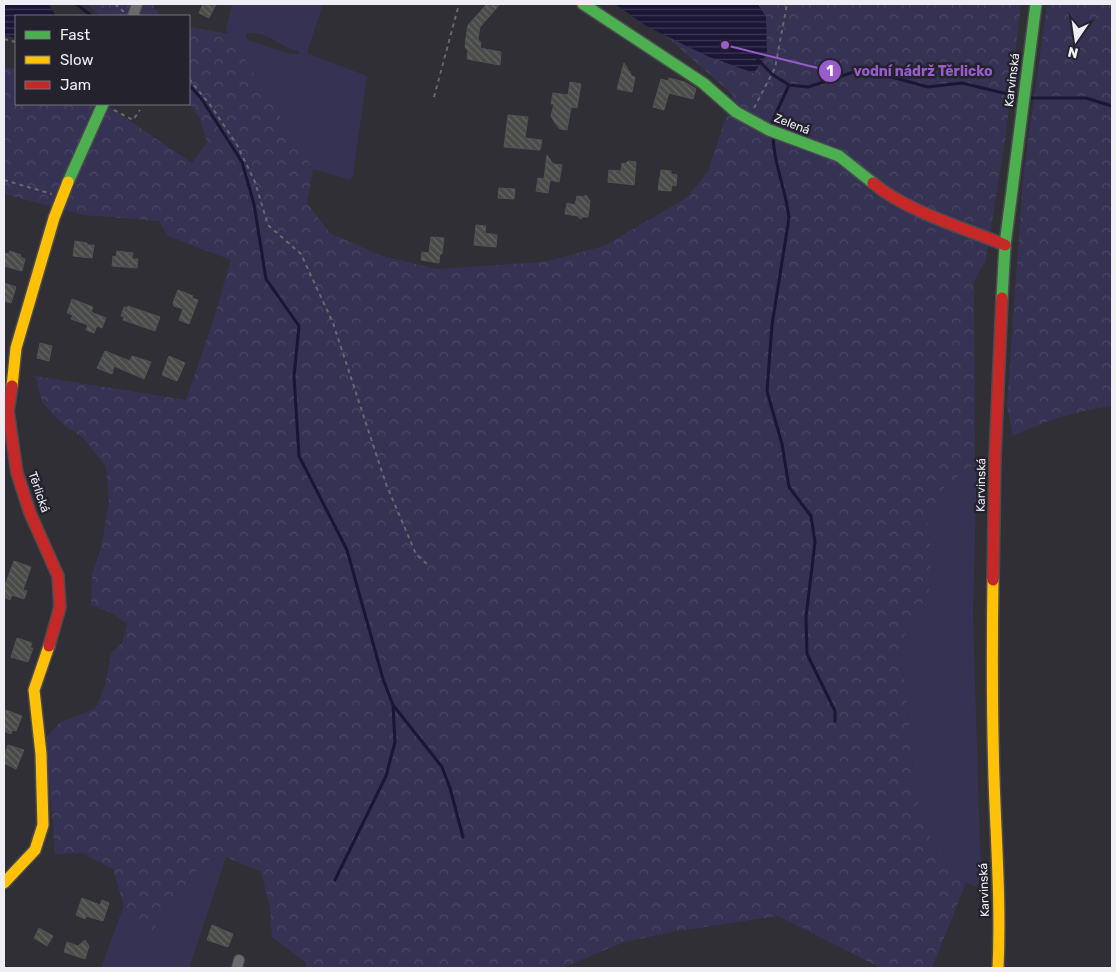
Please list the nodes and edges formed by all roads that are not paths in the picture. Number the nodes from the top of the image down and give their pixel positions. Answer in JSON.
{"nodes":[{"id":1,"x":583,"y":4,"type":"edge"},
{"id":2,"x":1036,"y":4,"type":"edge"},
{"id":3,"x":103,"y":105,"type":"edge"},
{"id":4,"x":1005,"y":245,"type":"junction"},
{"id":5,"x":4,"y":883,"type":"edge"},
{"id":6,"x":1000,"y":956,"type":"junction"},
{"id":7,"x":998,"y":968,"type":"edge"},
{"id":8,"x":1005,"y":968,"type":"edge"}],
"edges":[{"from":1,"to":4,"type":"street","name":"Zelená"},
{"from":2,"to":4,"type":"street","name":"Karvinská"},
{"from":3,"to":5,"type":"street","name":"Těrlická"},
{"from":4,"to":6,"type":"street","name":"Karvinská"},
{"from":6,"to":7,"type":"street","name":"Karvinská"},
{"from":6,"to":8,"type":"street"}]}
